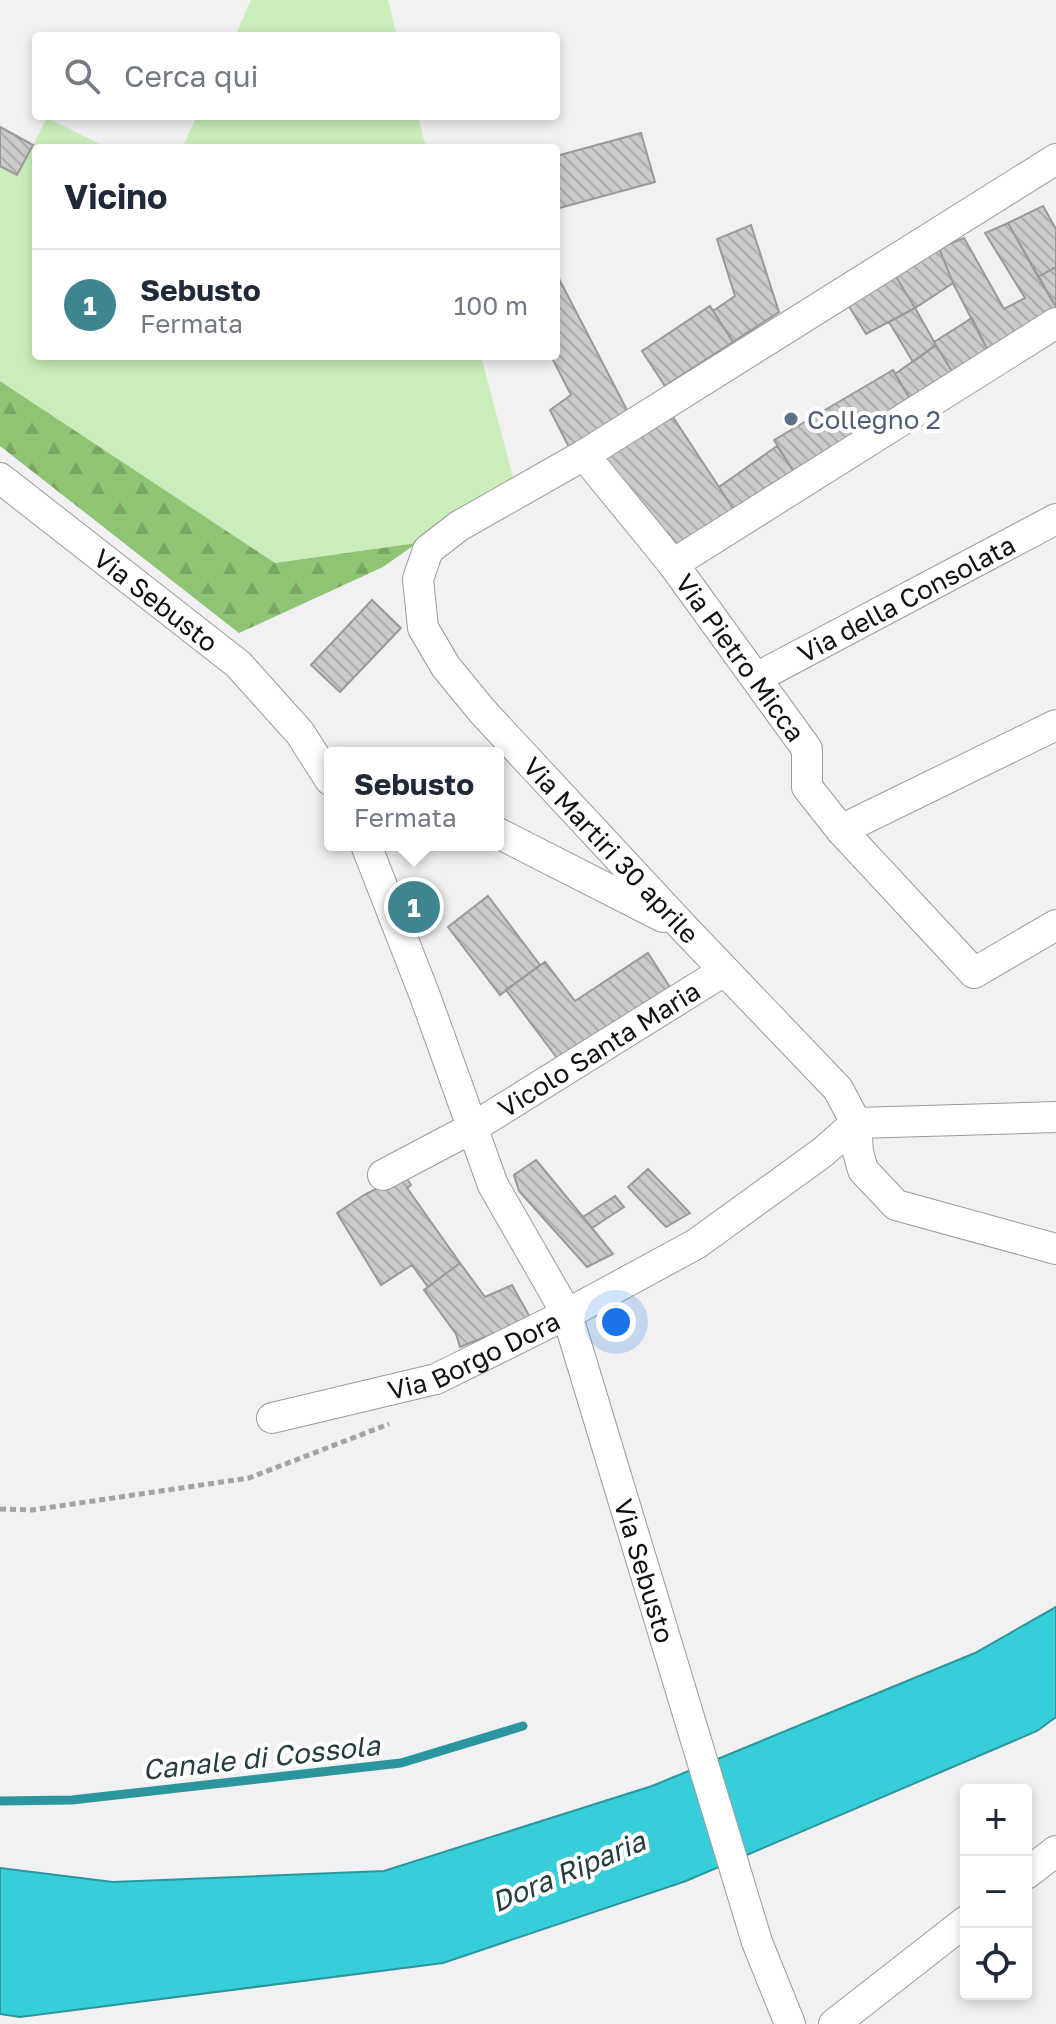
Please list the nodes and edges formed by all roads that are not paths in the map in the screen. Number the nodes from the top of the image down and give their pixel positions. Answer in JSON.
{"nodes":[{"id":1,"x":1056,"y":159,"type":"edge"},
{"id":2,"x":1056,"y":323,"type":"edge"},
{"id":3,"x":584,"y":455,"type":"junction"},
{"id":4,"x":0,"y":478,"type":"edge"},
{"id":5,"x":1056,"y":519,"type":"edge"},
{"id":6,"x":673,"y":564,"type":"junction"},
{"id":7,"x":756,"y":678,"type":"junction"},
{"id":8,"x":1056,"y":725,"type":"edge"},
{"id":9,"x":300,"y":733,"type":"junction"},
{"id":10,"x":327,"y":747,"type":"edge"},
{"id":11,"x":324,"y":771,"type":"edge"},
{"id":12,"x":841,"y":830,"type":"junction"},
{"id":13,"x":504,"y":836,"type":"edge"},
{"id":14,"x":368,"y":851,"type":"edge"},
{"id":15,"x":1056,"y":925,"type":"edge"},
{"id":16,"x":683,"y":927,"type":"junction"},
{"id":17,"x":724,"y":971,"type":"junction"},
{"id":18,"x":1056,"y":1117,"type":"edge"},
{"id":19,"x":856,"y":1123,"type":"junction"},
{"id":20,"x":472,"y":1128,"type":"junction"},
{"id":21,"x":383,"y":1175,"type":"dead end"},
{"id":22,"x":1056,"y":1249,"type":"edge"},
{"id":23,"x":567,"y":1314,"type":"junction"},
{"id":24,"x":272,"y":1418,"type":"dead end"},
{"id":25,"x":1056,"y":1851,"type":"edge"},
{"id":26,"x":1032,"y":1869,"type":"edge"},
{"id":27,"x":960,"y":1926,"type":"edge"},
{"id":28,"x":790,"y":2024,"type":"edge"},
{"id":29,"x":834,"y":2024,"type":"edge"}],
"edges":[{"from":1,"to":3,"type":"street","name":"Via Martiri 30 aprile"},
{"from":2,"to":6,"type":"street"},
{"from":3,"to":6,"type":"street","name":"Via Pietro Micca"},
{"from":3,"to":16,"type":"street","name":"Via Martiri 30 aprile"},
{"from":4,"to":9,"type":"street","name":"Via Sebusto"},
{"from":5,"to":7,"type":"street","name":"Via della Consolata"},
{"from":6,"to":7,"type":"street","name":"Via Pietro Micca"},
{"from":7,"to":12,"type":"street","name":"Via Pietro Micca"},
{"from":8,"to":12,"type":"street"},
{"from":9,"to":10,"type":"street","name":"Via Sebusto"},
{"from":9,"to":11,"type":"street","name":"Via Sebusto"},
{"from":12,"to":15,"type":"street","name":"Via Pietro Micca"},
{"from":13,"to":16,"type":"street"},
{"from":14,"to":20,"type":"street","name":"Via Sebusto"},
{"from":16,"to":17,"type":"street","name":"Via Martiri 30 aprile"},
{"from":17,"to":19,"type":"street","name":"Via Martiri 30 aprile"},
{"from":17,"to":20,"type":"street","name":"Vicolo Santa Maria"},
{"from":18,"to":19,"type":"street"},
{"from":19,"to":22,"type":"street","name":"Via Martiri 30 aprile"},
{"from":19,"to":23,"type":"street","name":"Via Borgo Dora"},
{"from":20,"to":21,"type":"street"},
{"from":20,"to":23,"type":"street","name":"Via Sebusto"},
{"from":23,"to":24,"type":"street","name":"Via Borgo Dora"},
{"from":23,"to":28,"type":"street","name":"Via Sebusto"},
{"from":25,"to":26,"type":"street"},
{"from":27,"to":29,"type":"street"}]}
